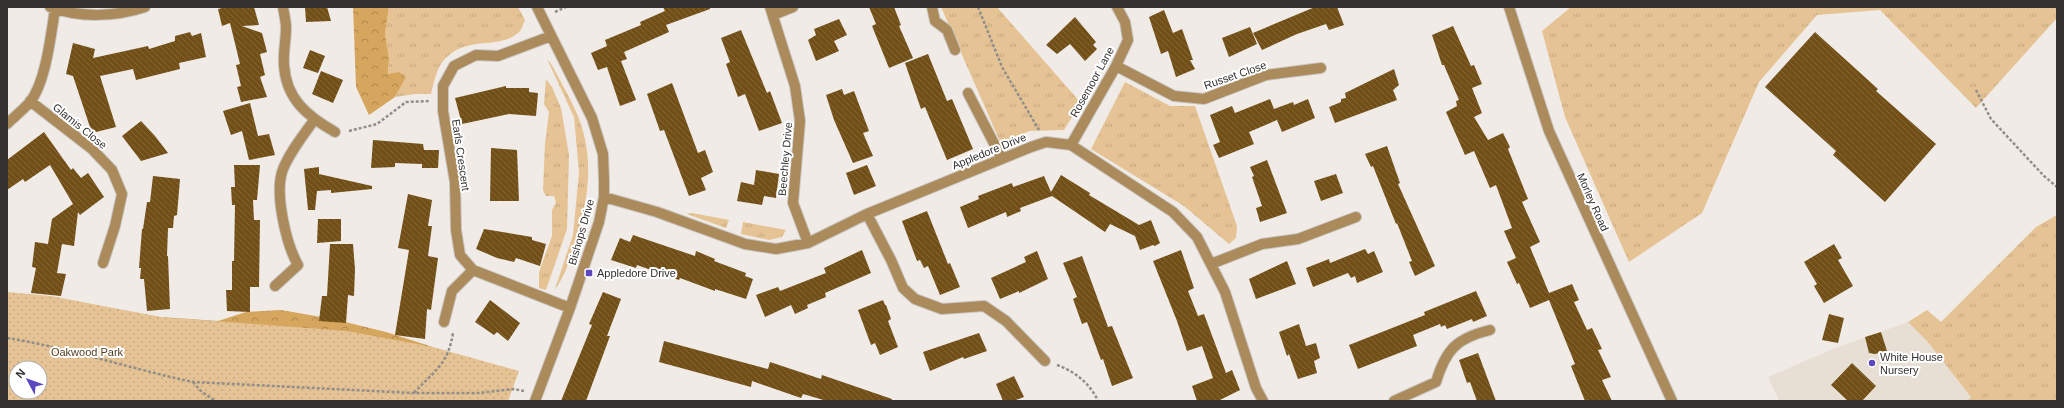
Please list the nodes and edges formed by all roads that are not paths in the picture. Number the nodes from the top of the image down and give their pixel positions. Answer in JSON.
{"nodes":[{"id":1,"x":145,"y":7,"type":"edge"},
{"id":2,"x":283,"y":7,"type":"edge"},
{"id":3,"x":537,"y":7,"type":"edge"},
{"id":4,"x":793,"y":7,"type":"edge"},
{"id":5,"x":932,"y":7,"type":"edge"},
{"id":6,"x":1118,"y":7,"type":"edge"},
{"id":7,"x":1509,"y":7,"type":"edge"},
{"id":8,"x":53,"y":8,"type":"edge"},
{"id":9,"x":771,"y":11,"type":"edge"},
{"id":10,"x":551,"y":36,"type":"junction"},
{"id":11,"x":955,"y":50,"type":"dead end"},
{"id":12,"x":1116,"y":66,"type":"junction"},
{"id":13,"x":1321,"y":68,"type":"dead end"},
{"id":14,"x":968,"y":93,"type":"dead end"},
{"id":15,"x":30,"y":102,"type":"junction"},
{"id":16,"x":314,"y":120,"type":"junction"},
{"id":17,"x":7,"y":124,"type":"edge"},
{"id":18,"x":335,"y":132,"type":"road end"},
{"id":19,"x":1071,"y":145,"type":"junction"},
{"id":20,"x":1002,"y":159,"type":"junction"},
{"id":21,"x":604,"y":197,"type":"junction"},
{"id":22,"x":867,"y":214,"type":"junction"},
{"id":23,"x":1356,"y":218,"type":"dead end"},
{"id":24,"x":808,"y":243,"type":"junction"},
{"id":25,"x":102,"y":263,"type":"dead end"},
{"id":26,"x":1211,"y":264,"type":"junction"},
{"id":27,"x":473,"y":270,"type":"junction"},
{"id":28,"x":275,"y":286,"type":"dead end"},
{"id":29,"x":570,"y":308,"type":"junction"},
{"id":30,"x":444,"y":322,"type":"dead end"},
{"id":31,"x":1490,"y":330,"type":"dead end"},
{"id":32,"x":1045,"y":361,"type":"road end"},
{"id":33,"x":536,"y":397,"type":"edge"},
{"id":34,"x":1263,"y":401,"type":"edge"},
{"id":35,"x":1394,"y":401,"type":"edge"},
{"id":36,"x":1672,"y":401,"type":"edge"}],
"edges":[{"from":1,"to":8,"type":"street"},
{"from":2,"to":16,"type":"street"},
{"from":3,"to":10,"type":"street","name":"Bishops Drive"},
{"from":4,"to":9,"type":"street"},
{"from":5,"to":11,"type":"street"},
{"from":6,"to":12,"type":"street","name":"Rosemoor Lane"},
{"from":7,"to":36,"type":"street","name":"Morley Road"},
{"from":8,"to":15,"type":"street"},
{"from":9,"to":24,"type":"street","name":"Beechley Drive"},
{"from":10,"to":21,"type":"street","name":"Bishops Drive"},
{"from":10,"to":27,"type":"street","name":"Earls Crescent"},
{"from":12,"to":13,"type":"street","name":"Russet Close"},
{"from":12,"to":19,"type":"street","name":"Rosemoor Lane"},
{"from":14,"to":20,"type":"street"},
{"from":15,"to":17,"type":"street"},
{"from":15,"to":25,"type":"street","name":"Glamis Close"},
{"from":16,"to":18,"type":"street"},
{"from":16,"to":28,"type":"street"},
{"from":19,"to":20,"type":"street","name":"Appledore Drive"},
{"from":19,"to":26,"type":"street","name":"Appledore Drive"},
{"from":20,"to":22,"type":"street","name":"Appledore Drive"},
{"from":21,"to":24,"type":"street","name":"Appledore Drive"},
{"from":21,"to":29,"type":"street","name":"Bishops Drive"},
{"from":22,"to":24,"type":"street","name":"Appledore Drive"},
{"from":22,"to":32,"type":"street"},
{"from":23,"to":26,"type":"street"},
{"from":26,"to":34,"type":"street","name":"Appledore Drive"},
{"from":27,"to":29,"type":"street","name":"Earls Crescent"},
{"from":27,"to":30,"type":"street"},
{"from":29,"to":33,"type":"street","name":"Bishops Drive"},
{"from":31,"to":35,"type":"street"}]}
